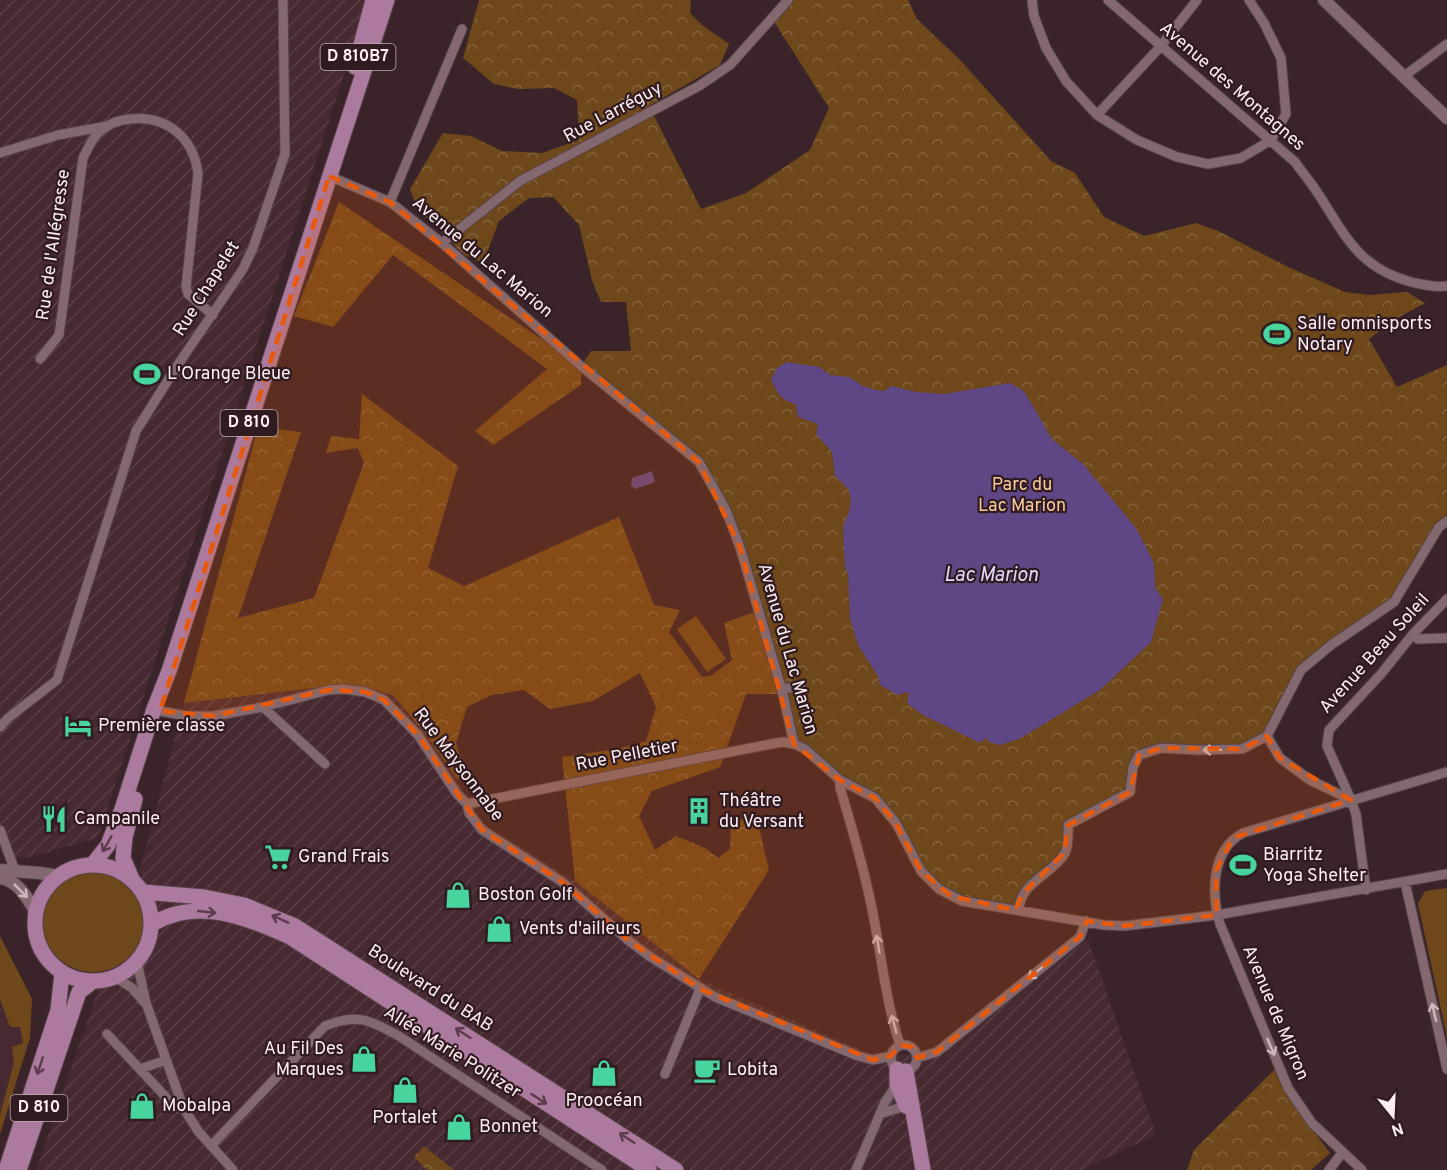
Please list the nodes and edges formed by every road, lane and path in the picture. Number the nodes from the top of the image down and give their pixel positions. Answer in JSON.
{"nodes":[{"id":1,"x":283,"y":0,"type":"edge"},
{"id":2,"x":373,"y":0,"type":"edge"},
{"id":3,"x":387,"y":0,"type":"edge"},
{"id":4,"x":397,"y":0,"type":"edge"},
{"id":5,"x":788,"y":0,"type":"edge"},
{"id":6,"x":1032,"y":0,"type":"edge"},
{"id":7,"x":1108,"y":0,"type":"edge"},
{"id":8,"x":1197,"y":0,"type":"edge"},
{"id":9,"x":1249,"y":0,"type":"edge"},
{"id":10,"x":1324,"y":0,"type":"edge"},
{"id":11,"x":462,"y":29,"type":"dead end"},
{"id":12,"x":1447,"y":44,"type":"edge"},
{"id":13,"x":1160,"y":47,"type":"junction"},
{"id":14,"x":1403,"y":77,"type":"junction"},
{"id":15,"x":349,"y":115,"type":"junction"},
{"id":16,"x":1097,"y":115,"type":"junction"},
{"id":17,"x":1447,"y":118,"type":"edge"},
{"id":18,"x":107,"y":126,"type":"junction"},
{"id":19,"x":1271,"y":140,"type":"junction"},
{"id":20,"x":0,"y":153,"type":"edge"},
{"id":21,"x":329,"y":176,"type":"junction"},
{"id":22,"x":390,"y":202,"type":"junction"},
{"id":23,"x":442,"y":243,"type":"junction"},
{"id":24,"x":1447,"y":286,"type":"edge"},
{"id":25,"x":213,"y":315,"type":"junction"},
{"id":26,"x":40,"y":359,"type":"dead end"},
{"id":27,"x":1447,"y":521,"type":"edge"},
{"id":28,"x":1447,"y":598,"type":"edge"},
{"id":29,"x":1413,"y":634,"type":"junction"},
{"id":30,"x":1447,"y":638,"type":"edge"},
{"id":31,"x":169,"y":671,"type":"junction"},
{"id":32,"x":781,"y":688,"type":"junction"},
{"id":33,"x":801,"y":688,"type":"dead end"},
{"id":34,"x":263,"y":706,"type":"junction"},
{"id":35,"x":160,"y":711,"type":"junction"},
{"id":36,"x":0,"y":727,"type":"edge"},
{"id":37,"x":1267,"y":736,"type":"junction"},
{"id":38,"x":795,"y":744,"type":"junction"},
{"id":39,"x":325,"y":764,"type":"dead end"},
{"id":40,"x":1447,"y":772,"type":"edge"},
{"id":41,"x":840,"y":780,"type":"junction"},
{"id":42,"x":1350,"y":800,"type":"junction"},
{"id":43,"x":466,"y":804,"type":"junction"},
{"id":44,"x":0,"y":830,"type":"edge"},
{"id":45,"x":93,"y":864,"type":"junction"},
{"id":46,"x":0,"y":870,"type":"edge"},
{"id":47,"x":15,"y":871,"type":"junction"},
{"id":48,"x":1447,"y":874,"type":"edge"},
{"id":49,"x":58,"y":876,"type":"junction"},
{"id":50,"x":0,"y":878,"type":"edge"},
{"id":51,"x":132,"y":879,"type":"junction"},
{"id":52,"x":1405,"y":882,"type":"junction"},
{"id":53,"x":1366,"y":890,"type":"junction"},
{"id":54,"x":143,"y":892,"type":"junction"},
{"id":55,"x":1018,"y":910,"type":"junction"},
{"id":56,"x":35,"y":911,"type":"junction"},
{"id":57,"x":1217,"y":915,"type":"junction"},
{"id":58,"x":1086,"y":921,"type":"junction"},
{"id":59,"x":152,"y":924,"type":"junction"},
{"id":60,"x":137,"y":962,"type":"junction"},
{"id":61,"x":62,"y":973,"type":"junction"},
{"id":62,"x":115,"y":977,"type":"junction"},
{"id":63,"x":92,"y":982,"type":"junction"},
{"id":64,"x":700,"y":989,"type":"junction"},
{"id":65,"x":146,"y":1003,"type":"junction"},
{"id":66,"x":107,"y":1034,"type":"dead end"},
{"id":67,"x":900,"y":1045,"type":"junction"},
{"id":68,"x":917,"y":1058,"type":"junction"},
{"id":69,"x":166,"y":1059,"type":"junction"},
{"id":70,"x":140,"y":1069,"type":"junction"},
{"id":71,"x":1447,"y":1069,"type":"edge"},
{"id":72,"x":898,"y":1070,"type":"junction"},
{"id":73,"x":665,"y":1074,"type":"dead end"},
{"id":74,"x":910,"y":1106,"type":"junction"},
{"id":75,"x":183,"y":1107,"type":"junction"},
{"id":76,"x":880,"y":1114,"type":"junction"},
{"id":77,"x":212,"y":1146,"type":"junction"},
{"id":78,"x":1342,"y":1153,"type":"junction"},
{"id":79,"x":6,"y":1170,"type":"edge"},
{"id":80,"x":18,"y":1170,"type":"edge"},
{"id":81,"x":233,"y":1170,"type":"edge"},
{"id":82,"x":602,"y":1170,"type":"edge"},
{"id":83,"x":649,"y":1170,"type":"edge"},
{"id":84,"x":676,"y":1170,"type":"edge"},
{"id":85,"x":856,"y":1170,"type":"edge"},
{"id":86,"x":923,"y":1170,"type":"edge"},
{"id":87,"x":1329,"y":1170,"type":"edge"},
{"id":88,"x":1362,"y":1170,"type":"edge"}],
"edges":[{"from":1,"to":25,"type":"street","name":"Rue Chapelet"},
{"from":2,"to":15,"type":"main road","number":"D 810B7"},
{"from":3,"to":15,"type":"main road","number":"D 810"},
{"from":4,"to":15,"type":"main road"},
{"from":5,"to":23,"type":"street","name":"Rue Larréguy"},
{"from":6,"to":16,"type":"street"},
{"from":7,"to":13,"type":"street","name":"Avenue des Montagnes"},
{"from":8,"to":13,"type":"street"},
{"from":9,"to":19,"type":"street"},
{"from":10,"to":14,"type":"street"},
{"from":11,"to":22,"type":"street"},
{"from":12,"to":14,"type":"street"},
{"from":13,"to":16,"type":"street"},
{"from":13,"to":19,"type":"street","name":"Avenue des Montagnes"},
{"from":14,"to":17,"type":"street"},
{"from":15,"to":21,"type":"main road","number":"D 810"},
{"from":16,"to":19,"type":"street"},
{"from":18,"to":20,"type":"street"},
{"from":18,"to":25,"type":"street"},
{"from":18,"to":26,"type":"street","name":"Rue de l'Allégresse"},
{"from":19,"to":24,"type":"street","name":"Avenue des Montagnes"},
{"from":21,"to":22,"type":"street","name":"Avenue du Lac Marion"},
{"from":21,"to":31,"type":"main road","number":"D 810"},
{"from":22,"to":23,"type":"street","name":"Avenue du Lac Marion"},
{"from":23,"to":32,"type":"street","name":"Avenue du Lac Marion"},
{"from":25,"to":36,"type":"street","name":"Rue Chapelet"},
{"from":27,"to":37,"type":"street"},
{"from":28,"to":29,"type":"street","name":"Avenue Beau Soleil"},
{"from":29,"to":30,"type":"street"},
{"from":29,"to":42,"type":"street","name":"Avenue Beau Soleil"},
{"from":31,"to":35,"type":"main road","number":"D 810"},
{"from":31,"to":45,"type":"main road","number":"D 810","one_way":true},
{"from":32,"to":33,"type":"street"},
{"from":32,"to":38,"type":"street","name":"Avenue du Lac Marion"},
{"from":34,"to":35,"type":"street","name":"Rue Maysonnabe"},
{"from":34,"to":39,"type":"street"},
{"from":34,"to":43,"type":"street","name":"Rue Maysonnabe"},
{"from":35,"to":51,"type":"main road","number":"D 810"},
{"from":37,"to":42,"type":"street"},
{"from":37,"to":55,"type":"street","one_way":true},
{"from":38,"to":41,"type":"street","name":"Avenue du Lac Marion"},
{"from":38,"to":43,"type":"street","name":"Rue Pelletier"},
{"from":40,"to":42,"type":"street","name":"Avenue de Migron"},
{"from":41,"to":55,"type":"street","name":"Avenue du Lac Marion"},
{"from":67,"to":41,"type":"street","one_way":true},
{"from":42,"to":53,"type":"street","name":"Avenue Beau Soleil"},
{"from":42,"to":57,"type":"street","name":"Avenue de Migron"},
{"from":43,"to":64,"type":"street","name":"Rue Maysonnabe"},
{"from":44,"to":47,"type":"street"},
{"from":45,"to":49,"type":"main road"},
{"from":45,"to":51,"type":"main road"},
{"from":46,"to":47,"type":"street"},
{"from":47,"to":49,"type":"street"},
{"from":48,"to":52,"type":"street","name":"Avenue du Lac Marion"},
{"from":49,"to":56,"type":"main road"},
{"from":50,"to":56,"type":"street","one_way":true},
{"from":51,"to":54,"type":"main road"},
{"from":52,"to":53,"type":"street","name":"Avenue du Lac Marion"},
{"from":71,"to":52,"type":"street","one_way":true},
{"from":53,"to":57,"type":"street","name":"Avenue du Lac Marion"},
{"from":54,"to":59,"type":"main road"},
{"from":84,"to":54,"type":"main road","name":"Boulevard du BAB","one_way":true},
{"from":55,"to":58,"type":"street","name":"Avenue du Lac Marion"},
{"from":56,"to":61,"type":"main road"},
{"from":57,"to":58,"type":"street","name":"Avenue du Lac Marion"},
{"from":57,"to":78,"type":"street","name":"Avenue de Migron","one_way":true},
{"from":58,"to":68,"type":"street","one_way":true},
{"from":59,"to":60,"type":"main road"},
{"from":59,"to":83,"type":"main road","name":"Boulevard du BAB","one_way":true},
{"from":60,"to":62,"type":"main road"},
{"from":60,"to":65,"type":"street"},
{"from":61,"to":63,"type":"main road"},
{"from":61,"to":79,"type":"main road","number":"D 810","one_way":true},
{"from":62,"to":63,"type":"main road"},
{"from":62,"to":65,"type":"street"},
{"from":63,"to":80,"type":"main road","number":"D 810"},
{"from":64,"to":72,"type":"street","name":"Rue Maysonnabe"},
{"from":64,"to":73,"type":"street"},
{"from":65,"to":69,"type":"street"},
{"from":66,"to":70,"type":"street"},
{"from":67,"to":68,"type":"street"},
{"from":67,"to":72,"type":"street"},
{"from":68,"to":72,"type":"street"},
{"from":69,"to":70,"type":"street"},
{"from":69,"to":75,"type":"street"},
{"from":70,"to":75,"type":"street"},
{"from":72,"to":74,"type":"main road"},
{"from":72,"to":76,"type":"street"},
{"from":74,"to":76,"type":"street"},
{"from":74,"to":86,"type":"main road"},
{"from":75,"to":77,"type":"street"},
{"from":76,"to":85,"type":"street"},
{"from":77,"to":81,"type":"street"},
{"from":77,"to":82,"type":"street","name":"Allée Marie Politzer"},
{"from":78,"to":87,"type":"street"},
{"from":78,"to":88,"type":"street","name":"Avenue de Migron"}]}
